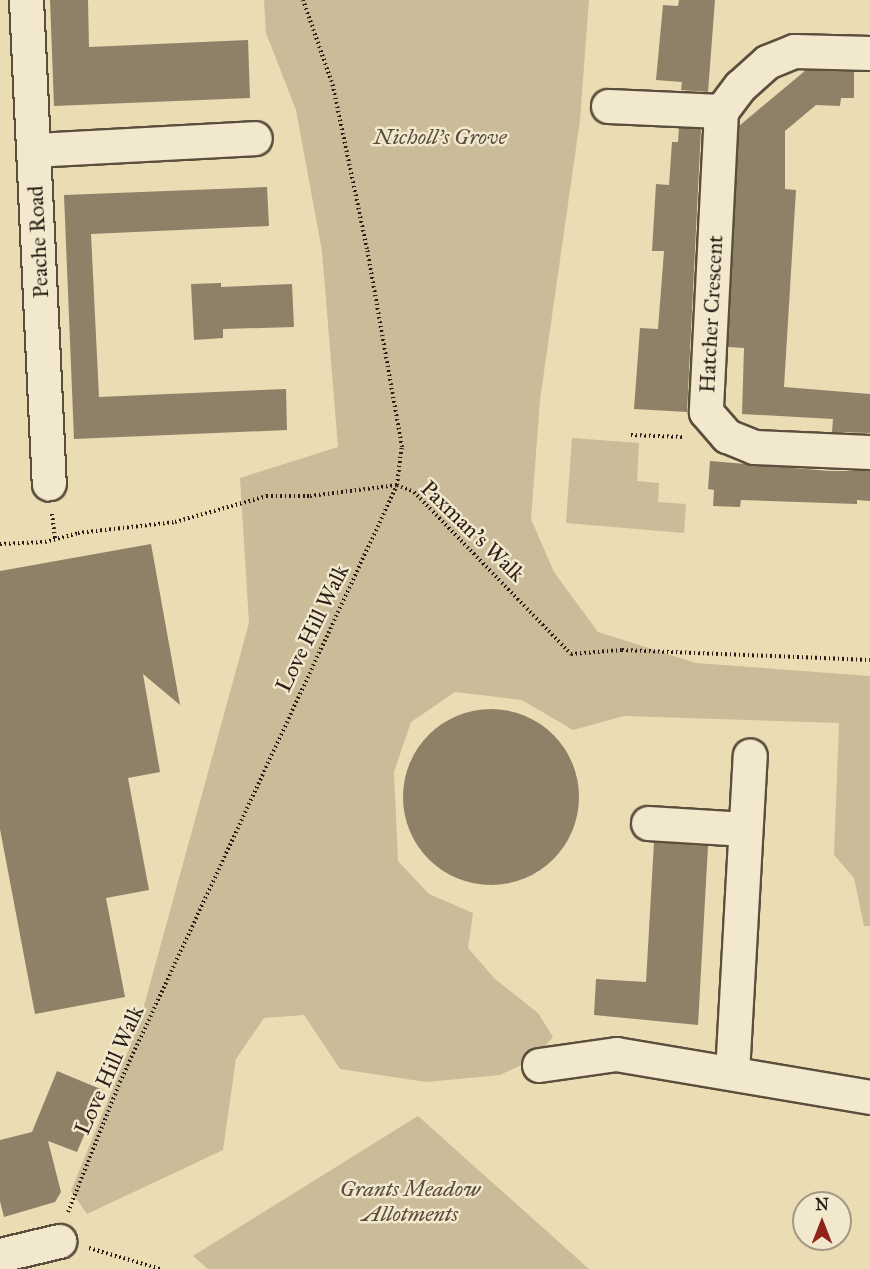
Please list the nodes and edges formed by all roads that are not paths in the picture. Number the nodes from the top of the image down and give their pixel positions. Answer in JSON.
{"nodes":[{"id":1,"x":26,"y":0,"type":"edge"},
{"id":2,"x":870,"y":53,"type":"edge"},
{"id":3,"x":608,"y":106,"type":"dead end"},
{"id":4,"x":721,"y":111,"type":"junction"},
{"id":5,"x":255,"y":138,"type":"dead end"},
{"id":6,"x":34,"y":150,"type":"junction"},
{"id":7,"x":870,"y":452,"type":"edge"},
{"id":8,"x":50,"y":483,"type":"dead end"},
{"id":9,"x":750,"y":756,"type":"dead end"},
{"id":10,"x":648,"y":823,"type":"dead end"},
{"id":11,"x":745,"y":829,"type":"junction"},
{"id":12,"x":538,"y":1065,"type":"dead end"},
{"id":13,"x":732,"y":1073,"type":"junction"},
{"id":14,"x":870,"y":1097,"type":"edge"},
{"id":15,"x":58,"y":1241,"type":"road end"},
{"id":16,"x":0,"y":1255,"type":"edge"}],
"edges":[{"from":1,"to":6,"type":"street","name":"Peache Road"},
{"from":2,"to":4,"type":"street"},
{"from":3,"to":4,"type":"street"},
{"from":4,"to":7,"type":"street","name":"Hatcher Crescent"},
{"from":5,"to":6,"type":"street"},
{"from":6,"to":8,"type":"street","name":"Peache Road"},
{"from":9,"to":11,"type":"street"},
{"from":10,"to":11,"type":"street"},
{"from":11,"to":13,"type":"street"},
{"from":12,"to":13,"type":"street"},
{"from":13,"to":14,"type":"street"},
{"from":15,"to":16,"type":"street"}]}
